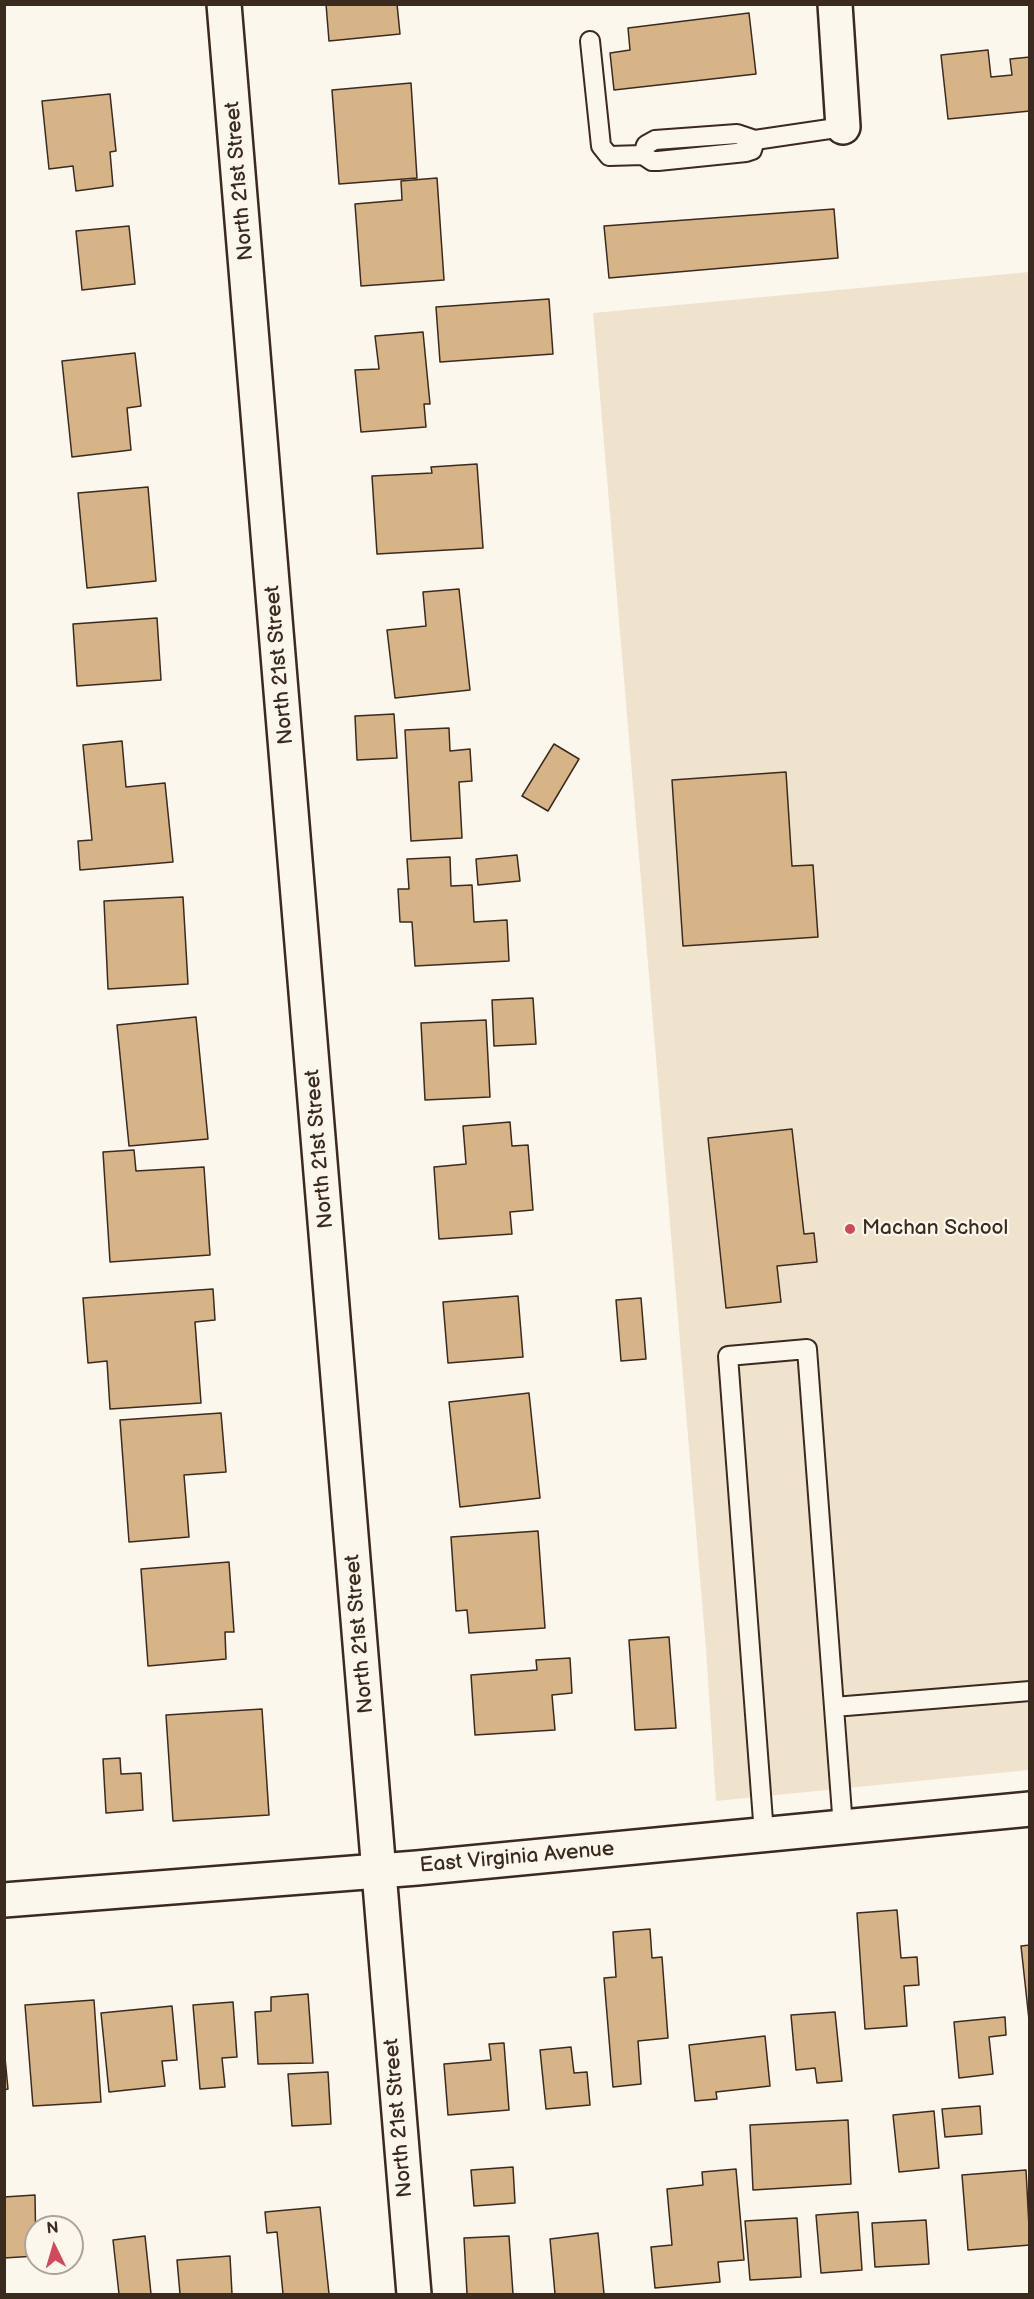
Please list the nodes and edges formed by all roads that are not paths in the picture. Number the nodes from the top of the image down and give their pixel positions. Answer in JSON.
{"nodes":[{"id":1,"x":224,"y":4,"type":"edge"},
{"id":2,"x":835,"y":4,"type":"edge"},
{"id":3,"x":590,"y":41,"type":"dead end"},
{"id":4,"x":843,"y":127,"type":"joint"},
{"id":5,"x":1029,"y":1691,"type":"edge"},
{"id":6,"x":834,"y":1707,"type":"junction"},
{"id":7,"x":1029,"y":1809,"type":"edge"},
{"id":8,"x":843,"y":1827,"type":"junction"},
{"id":9,"x":764,"y":1834,"type":"junction"},
{"id":10,"x":380,"y":1871,"type":"junction"},
{"id":11,"x":4,"y":1900,"type":"edge"},
{"id":12,"x":414,"y":2295,"type":"edge"}],
"edges":[{"from":1,"to":10,"type":"street","name":"North 21st Street"},
{"from":2,"to":4,"type":"street"},
{"from":3,"to":4,"type":"lane"},
{"from":5,"to":6,"type":"lane"},
{"from":6,"to":8,"type":"lane"},
{"from":6,"to":9,"type":"lane"},
{"from":7,"to":8,"type":"street","name":"East Virginia Avenue"},
{"from":8,"to":9,"type":"street","name":"East Virginia Avenue"},
{"from":9,"to":10,"type":"street","name":"East Virginia Avenue"},
{"from":10,"to":11,"type":"street","name":"East Virginia Avenue"},
{"from":10,"to":12,"type":"street","name":"North 21st Street"}]}
